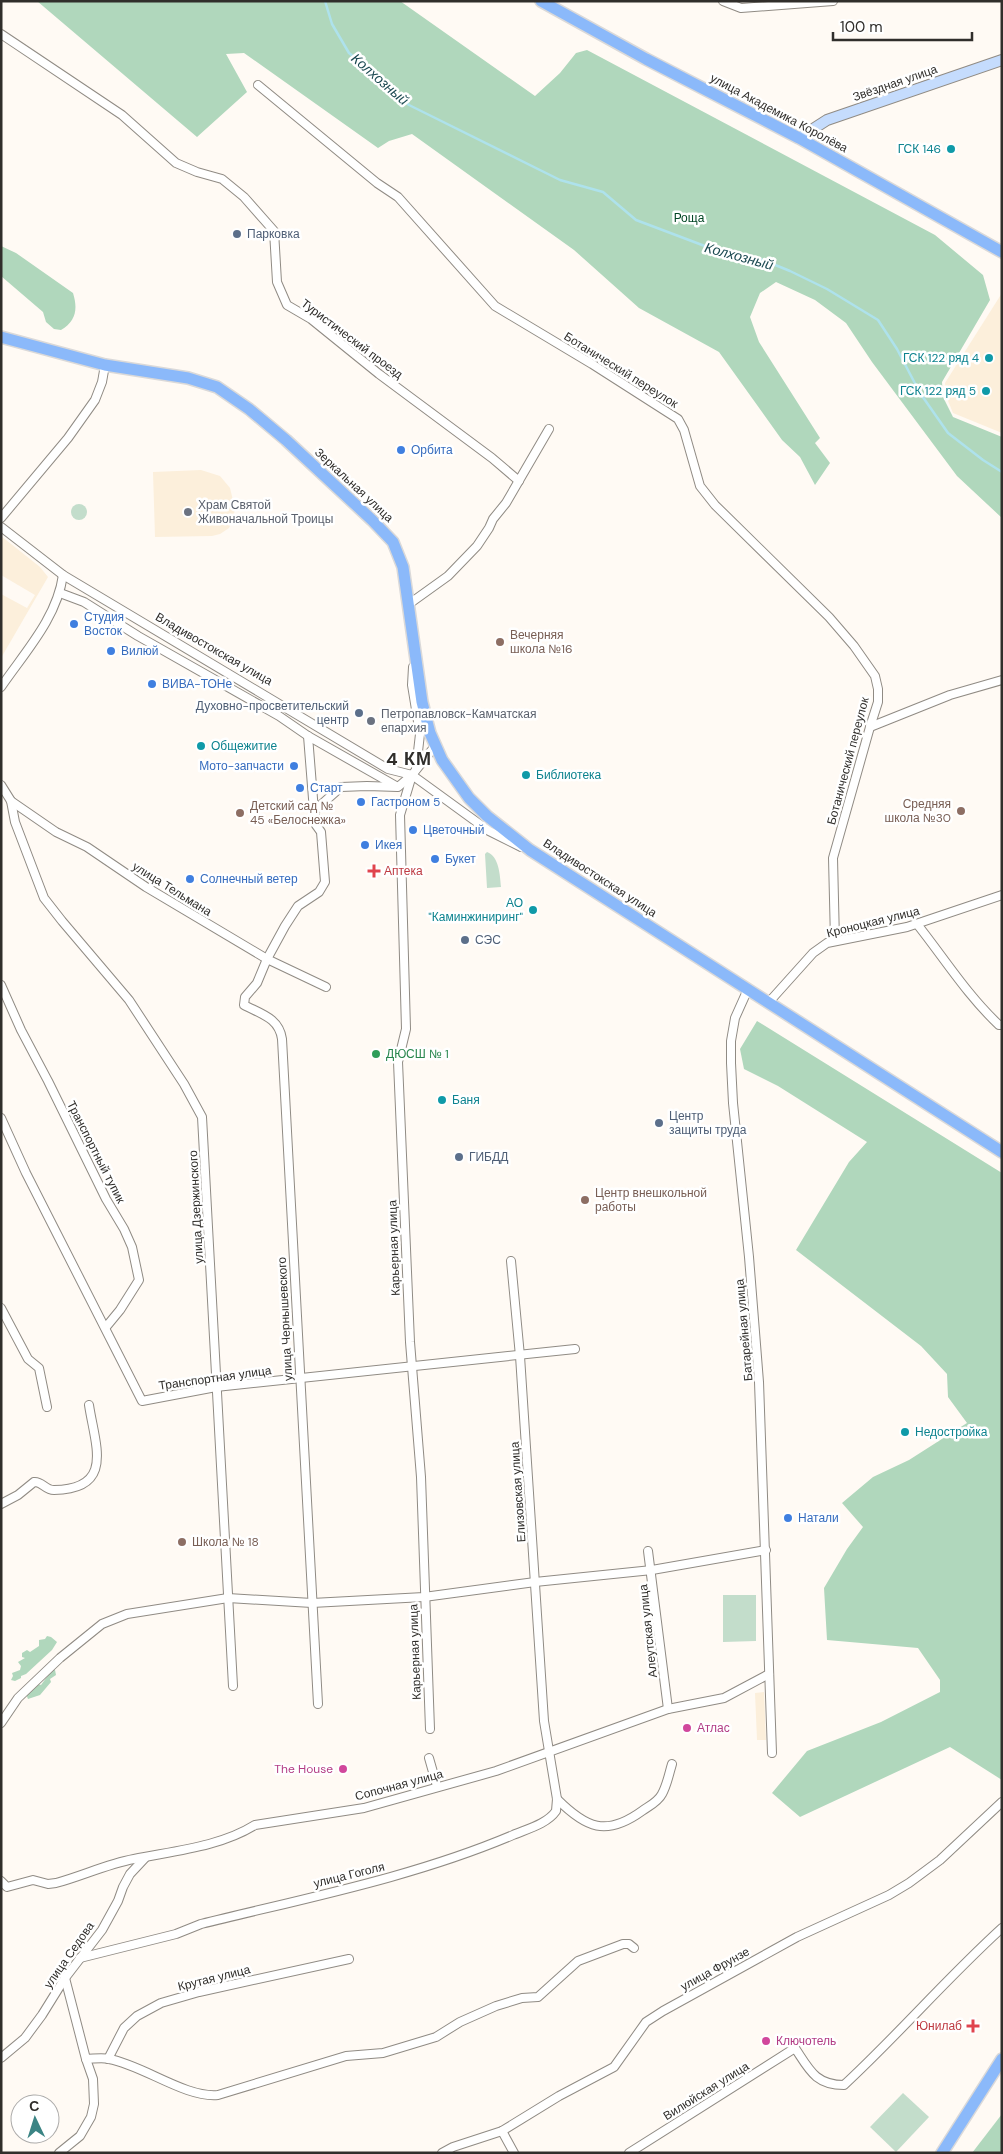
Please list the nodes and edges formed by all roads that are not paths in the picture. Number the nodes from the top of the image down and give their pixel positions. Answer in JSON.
{"nodes":[{"id":1,"x":541,"y":1,"type":"edge"},
{"id":2,"x":723,"y":1,"type":"edge"},
{"id":3,"x":833,"y":1,"type":"edge"},
{"id":4,"x":1,"y":34,"type":"edge"},
{"id":5,"x":1002,"y":60,"type":"edge"},
{"id":6,"x":258,"y":85,"type":"dead end"},
{"id":7,"x":799,"y":138,"type":"junction"},
{"id":8,"x":1002,"y":252,"type":"edge"},
{"id":9,"x":1,"y":337,"type":"edge"},
{"id":10,"x":105,"y":365,"type":"junction"},
{"id":11,"x":549,"y":429,"type":"dead end"},
{"id":12,"x":519,"y":481,"type":"junction"},
{"id":13,"x":1,"y":518,"type":"edge"},
{"id":14,"x":1,"y":527,"type":"edge"},
{"id":15,"x":63,"y":575,"type":"junction"},
{"id":16,"x":60,"y":593,"type":"junction"},
{"id":17,"x":409,"y":604,"type":"junction"},
{"id":18,"x":415,"y":657,"type":"junction"},
{"id":19,"x":1002,"y":680,"type":"edge"},
{"id":20,"x":1,"y":688,"type":"edge"},
{"id":21,"x":870,"y":727,"type":"junction"},
{"id":22,"x":308,"y":736,"type":"junction"},
{"id":23,"x":435,"y":746,"type":"junction"},
{"id":24,"x":414,"y":772,"type":"junction"},
{"id":25,"x":1,"y":785,"type":"edge"},
{"id":26,"x":398,"y":787,"type":"junction"},
{"id":27,"x":11,"y":802,"type":"junction"},
{"id":28,"x":314,"y":811,"type":"junction"},
{"id":29,"x":530,"y":850,"type":"junction"},
{"id":30,"x":1002,"y":895,"type":"edge"},
{"id":31,"x":918,"y":924,"type":"junction"},
{"id":32,"x":835,"y":941,"type":"junction"},
{"id":33,"x":267,"y":959,"type":"junction"},
{"id":34,"x":1,"y":985,"type":"edge"},
{"id":35,"x":326,"y":987,"type":"dead end"},
{"id":36,"x":748,"y":989,"type":"junction"},
{"id":37,"x":769,"y":1002,"type":"junction"},
{"id":38,"x":1002,"y":1025,"type":"edge"},
{"id":39,"x":1,"y":1118,"type":"edge"},
{"id":40,"x":1002,"y":1152,"type":"edge"},
{"id":41,"x":511,"y":1261,"type":"dead end"},
{"id":42,"x":1,"y":1308,"type":"edge"},
{"id":43,"x":106,"y":1327,"type":"junction"},
{"id":44,"x":575,"y":1349,"type":"dead end"},
{"id":45,"x":520,"y":1356,"type":"junction"},
{"id":46,"x":411,"y":1368,"type":"junction"},
{"id":47,"x":299,"y":1379,"type":"junction"},
{"id":48,"x":216,"y":1387,"type":"junction"},
{"id":49,"x":89,"y":1405,"type":"dead end"},
{"id":50,"x":47,"y":1407,"type":"dead end"},
{"id":51,"x":1,"y":1504,"type":"edge"},
{"id":52,"x":766,"y":1550,"type":"junction"},
{"id":53,"x":648,"y":1551,"type":"dead end"},
{"id":54,"x":652,"y":1570,"type":"junction"},
{"id":55,"x":535,"y":1582,"type":"junction"},
{"id":56,"x":424,"y":1597,"type":"junction"},
{"id":57,"x":228,"y":1598,"type":"junction"},
{"id":58,"x":312,"y":1603,"type":"junction"},
{"id":59,"x":768,"y":1674,"type":"junction"},
{"id":60,"x":233,"y":1686,"type":"dead end"},
{"id":61,"x":318,"y":1704,"type":"dead end"},
{"id":62,"x":668,"y":1710,"type":"junction"},
{"id":63,"x":1,"y":1723,"type":"edge"},
{"id":64,"x":430,"y":1729,"type":"dead end"},
{"id":65,"x":550,"y":1750,"type":"junction"},
{"id":66,"x":772,"y":1752,"type":"dead end"},
{"id":67,"x":429,"y":1758,"type":"dead end"},
{"id":68,"x":672,"y":1764,"type":"dead end"},
{"id":69,"x":437,"y":1786,"type":"junction"},
{"id":70,"x":557,"y":1799,"type":"junction"},
{"id":71,"x":1002,"y":1802,"type":"edge"},
{"id":72,"x":145,"y":1858,"type":"junction"},
{"id":73,"x":1,"y":1881,"type":"edge"},
{"id":74,"x":1002,"y":1928,"type":"edge"},
{"id":75,"x":634,"y":1948,"type":"dead end"},
{"id":76,"x":80,"y":1958,"type":"junction"},
{"id":77,"x":350,"y":1958,"type":"dead end"},
{"id":78,"x":65,"y":1978,"type":"junction"},
{"id":79,"x":1,"y":2058,"type":"edge"},
{"id":80,"x":108,"y":2058,"type":"junction"},
{"id":81,"x":86,"y":2059,"type":"junction"},
{"id":82,"x":1002,"y":2059,"type":"edge"},
{"id":83,"x":502,"y":2131,"type":"junction"},
{"id":84,"x":58,"y":2153,"type":"edge"},
{"id":85,"x":442,"y":2153,"type":"edge"},
{"id":86,"x":514,"y":2153,"type":"edge"},
{"id":87,"x":629,"y":2153,"type":"edge"},
{"id":88,"x":942,"y":2153,"type":"edge"}],
"edges":[{"from":1,"to":7,"type":"main road","name":"улица Академика Королёва"},
{"from":2,"to":3,"type":"street"},
{"from":4,"to":12,"type":"street","name":"Туристический проезд"},
{"from":5,"to":7,"type":"street","name":"Звёздная улица"},
{"from":6,"to":21,"type":"street","name":"Ботанический переулок"},
{"from":7,"to":8,"type":"main road","name":"улица Академика Королёва"},
{"from":9,"to":10,"type":"main road","name":"Зеркальная улица"},
{"from":10,"to":13,"type":"street"},
{"from":10,"to":17,"type":"main road","name":"Зеркальная улица"},
{"from":11,"to":12,"type":"street"},
{"from":12,"to":17,"type":"street"},
{"from":14,"to":15,"type":"street","name":"Владивостокская улица"},
{"from":15,"to":16,"type":"street"},
{"from":15,"to":24,"type":"street","name":"Владивостокская улица"},
{"from":16,"to":20,"type":"street"},
{"from":16,"to":22,"type":"street"},
{"from":17,"to":18,"type":"main road","name":"Зеркальная улица"},
{"from":18,"to":23,"type":"main road","name":"Зеркальная улица"},
{"from":18,"to":24,"type":"street","name":"Карьерная улица"},
{"from":19,"to":21,"type":"street"},
{"from":21,"to":32,"type":"street","name":"Ботанический переулок"},
{"from":22,"to":26,"type":"street"},
{"from":22,"to":28,"type":"street"},
{"from":23,"to":24,"type":"street","name":"Карьерная улица"},
{"from":23,"to":29,"type":"main road","name":"Зеркальная улица"},
{"from":24,"to":26,"type":"street"},
{"from":24,"to":29,"type":"street","name":"Владивостокская улица"},
{"from":24,"to":46,"type":"street","name":"Карьерная улица"},
{"from":25,"to":27,"type":"street","name":"улица Дзержинского"},
{"from":26,"to":28,"type":"street"},
{"from":27,"to":33,"type":"street","name":"улица Тельмана"},
{"from":27,"to":48,"type":"street","name":"улица Дзержинского"},
{"from":28,"to":33,"type":"street"},
{"from":29,"to":36,"type":"main road","name":"Владивостокская улица"},
{"from":30,"to":31,"type":"street","name":"Кроноцкая улица"},
{"from":31,"to":32,"type":"street","name":"Кроноцкая улица"},
{"from":31,"to":38,"type":"street"},
{"from":32,"to":37,"type":"street","name":"Кроноцкая улица"},
{"from":33,"to":35,"type":"street","name":"улица Тельмана"},
{"from":33,"to":47,"type":"street","name":"улица Чернышевского"},
{"from":34,"to":43,"type":"street","name":"Транспортный тупик"},
{"from":36,"to":37,"type":"main road","name":"Владивостокская улица"},
{"from":36,"to":52,"type":"street","name":"Батарейная улица"},
{"from":37,"to":40,"type":"main road","name":"Владивостокская улица"},
{"from":39,"to":43,"type":"street","name":"Транспортная улица"},
{"from":41,"to":45,"type":"street","name":"Елизовская улица"},
{"from":42,"to":50,"type":"street"},
{"from":43,"to":48,"type":"street","name":"Транспортная улица"},
{"from":44,"to":45,"type":"street","name":"Транспортная улица"},
{"from":45,"to":46,"type":"street","name":"Транспортная улица"},
{"from":45,"to":55,"type":"street","name":"Елизовская улица"},
{"from":46,"to":47,"type":"street","name":"Транспортная улица"},
{"from":46,"to":56,"type":"street","name":"Карьерная улица"},
{"from":47,"to":48,"type":"street","name":"Транспортная улица"},
{"from":47,"to":58,"type":"street","name":"улица Чернышевского"},
{"from":48,"to":57,"type":"street","name":"улица Дзержинского"},
{"from":49,"to":51,"type":"street"},
{"from":52,"to":54,"type":"street"},
{"from":52,"to":59,"type":"street","name":"Батарейная улица"},
{"from":53,"to":54,"type":"street","name":"Алеутская улица"},
{"from":54,"to":55,"type":"street"},
{"from":54,"to":62,"type":"street","name":"Алеутская улица"},
{"from":55,"to":56,"type":"street"},
{"from":55,"to":65,"type":"street","name":"Елизовская улица"},
{"from":56,"to":58,"type":"street"},
{"from":56,"to":64,"type":"street","name":"Карьерная улица"},
{"from":57,"to":58,"type":"street"},
{"from":57,"to":60,"type":"street","name":"улица Дзержинского"},
{"from":57,"to":63,"type":"street"},
{"from":58,"to":61,"type":"street","name":"улица Чернышевского"},
{"from":59,"to":62,"type":"street","name":"Сопочная улица"},
{"from":59,"to":66,"type":"street","name":"Батарейная улица"},
{"from":62,"to":65,"type":"street","name":"Сопочная улица"},
{"from":65,"to":69,"type":"street","name":"Сопочная улица"},
{"from":65,"to":70,"type":"street"},
{"from":67,"to":69,"type":"street"},
{"from":68,"to":70,"type":"street"},
{"from":69,"to":72,"type":"street","name":"Сопочная улица"},
{"from":70,"to":76,"type":"street","name":"улица Гоголя"},
{"from":71,"to":83,"type":"street","name":"улица Фрунзе"},
{"from":72,"to":73,"type":"street","name":"Сопочная улица"},
{"from":72,"to":76,"type":"street","name":"улица Седова"},
{"from":74,"to":87,"type":"street","name":"Вилюйская улица"},
{"from":75,"to":80,"type":"street"},
{"from":76,"to":78,"type":"street","name":"улица Седова"},
{"from":77,"to":80,"type":"street","name":"Крутая улица"},
{"from":78,"to":79,"type":"street","name":"улица Седова"},
{"from":78,"to":81,"type":"street"},
{"from":80,"to":81,"type":"street"},
{"from":81,"to":84,"type":"street"},
{"from":82,"to":88,"type":"main road"},
{"from":83,"to":85,"type":"street","name":"улица Фрунзе"},
{"from":83,"to":86,"type":"street"}]}
